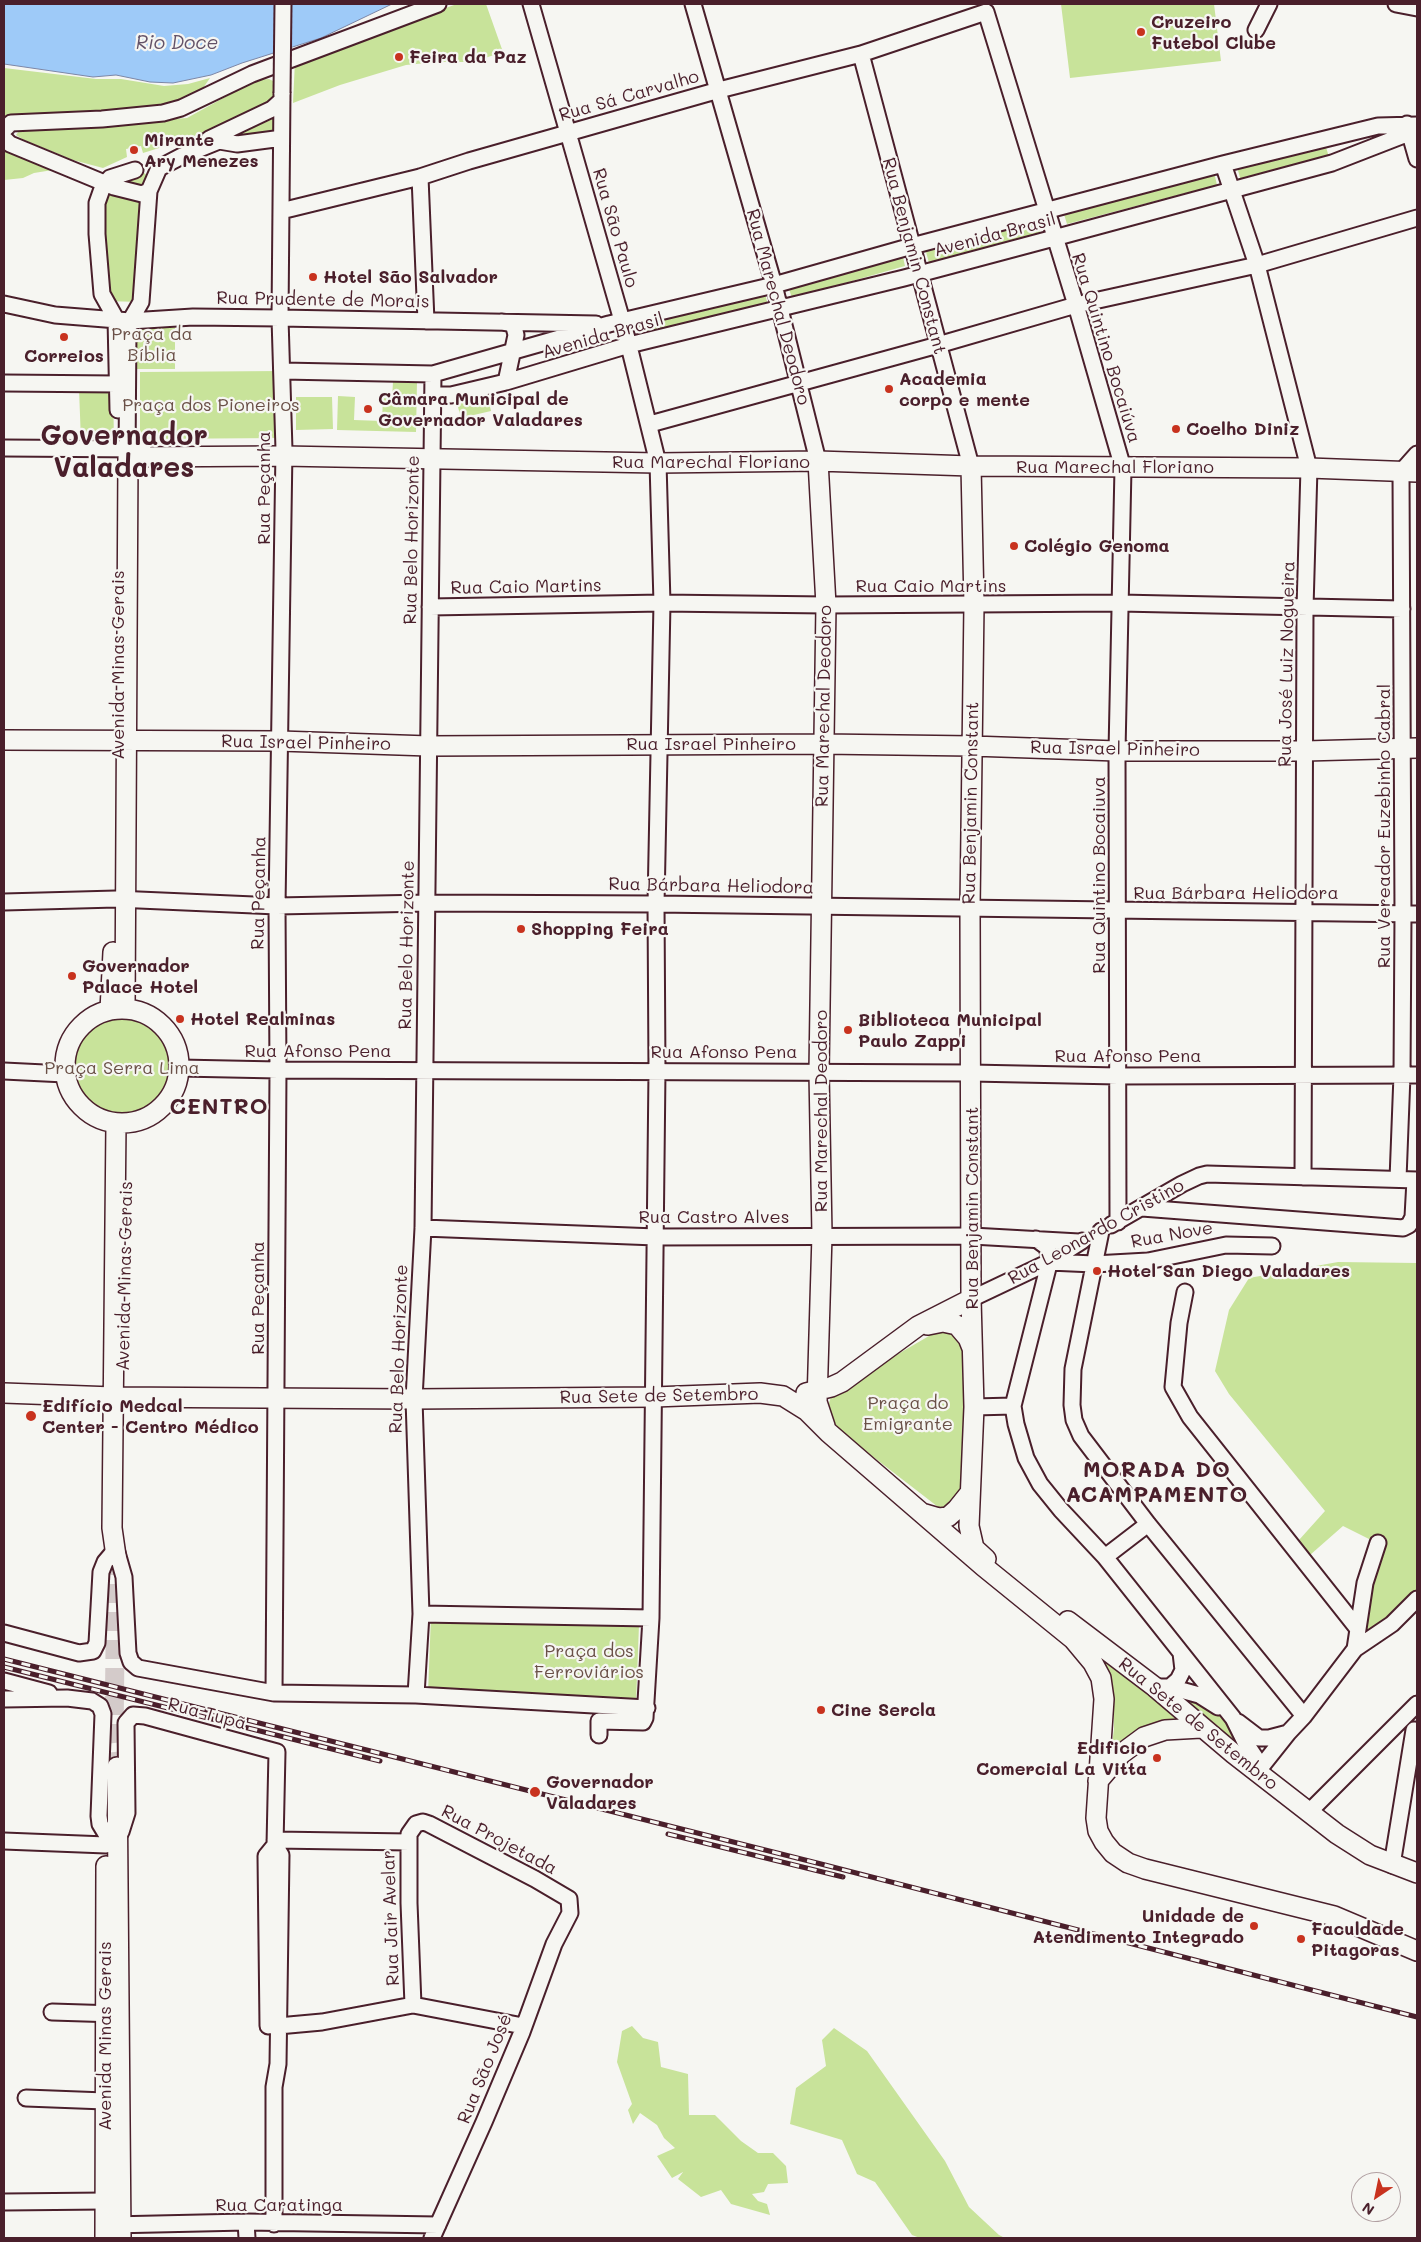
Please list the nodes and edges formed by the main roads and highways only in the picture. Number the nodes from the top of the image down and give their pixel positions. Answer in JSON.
{"nodes":[{"id":1,"x":124,"y":453,"type":"joint"},
{"id":2,"x":818,"y":461,"type":"junction"},
{"id":3,"x":971,"y":466,"type":"junction"},
{"id":4,"x":1409,"y":472,"type":"edge"},
{"id":5,"x":4,"y":740,"type":"edge"},
{"id":6,"x":122,"y":741,"type":"junction"},
{"id":7,"x":823,"y":744,"type":"junction"},
{"id":8,"x":972,"y":746,"type":"junction"},
{"id":9,"x":1410,"y":747,"type":"edge"},
{"id":10,"x":118,"y":1010,"type":"junction"},
{"id":11,"x":122,"y":1123,"type":"junction"},
{"id":12,"x":971,"y":1299,"type":"junction"},
{"id":13,"x":918,"y":1326,"type":"junction"},
{"id":14,"x":974,"y":1361,"type":"junction"},
{"id":15,"x":817,"y":1391,"type":"junction"},
{"id":16,"x":4,"y":1393,"type":"edge"},
{"id":17,"x":783,"y":1396,"type":"junction"},
{"id":18,"x":118,"y":1397,"type":"junction"},
{"id":19,"x":829,"y":1433,"type":"junction"},
{"id":20,"x":969,"y":1494,"type":"junction"},
{"id":21,"x":922,"y":1513,"type":"junction"},
{"id":22,"x":116,"y":1552,"type":"tunnel mouth"},
{"id":23,"x":987,"y":1560,"type":"joint"},
{"id":24,"x":1201,"y":1728,"type":"junction"},
{"id":25,"x":113,"y":1767,"type":"tunnel mouth"},
{"id":26,"x":1098,"y":1781,"type":"junction"},
{"id":27,"x":1417,"y":1873,"type":"edge"},
{"id":28,"x":1417,"y":1951,"type":"edge"},
{"id":29,"x":112,"y":2014,"type":"junction"},
{"id":30,"x":113,"y":2232,"type":"edge"}],
"edges":[{"from":1,"to":2,"type":"main road","name":"Rua Marechal Floriano"},
{"from":1,"to":6,"type":"main road","name":"Avenida Minas Gerais"},
{"from":2,"to":3,"type":"main road","name":"Rua Marechal Floriano"},
{"from":2,"to":7,"type":"main road","name":"Rua Marechal Deodoro"},
{"from":3,"to":4,"type":"main road","name":"Rua Marechal Floriano"},
{"from":3,"to":8,"type":"main road","name":"Rua Benjamin Constant"},
{"from":5,"to":6,"type":"main road","name":"Rua Israel Pinheiro"},
{"from":6,"to":7,"type":"main road","name":"Rua Israel Pinheiro"},
{"from":6,"to":10,"type":"main road","name":"Avenida Minas Gerais"},
{"from":7,"to":8,"type":"main road","name":"Rua Israel Pinheiro"},
{"from":7,"to":15,"type":"main road","name":"Rua Marechal Deodoro"},
{"from":8,"to":9,"type":"main road","name":"Rua Israel Pinheiro"},
{"from":8,"to":12,"type":"main road","name":"Rua Benjamin Constant"},
{"from":10,"to":11,"type":"main road"},
{"from":10,"to":11,"type":"main road"},
{"from":11,"to":18,"type":"main road","name":"Avenida Minas Gerais"},
{"from":12,"to":13,"type":"main road","name":"Rua Leonardo Cristino"},
{"from":12,"to":14,"type":"main road","name":"Rua Benjamin Constant"},
{"from":13,"to":14,"type":"main road"},
{"from":13,"to":15,"type":"main road","name":"Rua Leonardo Cristino"},
{"from":14,"to":20,"type":"main road","name":"Rua Benjamin Constant"},
{"from":15,"to":17,"type":"main road"},
{"from":15,"to":19,"type":"main road"},
{"from":16,"to":18,"type":"main road","name":"Rua Sete de Setembro"},
{"from":17,"to":18,"type":"main road","name":"Rua Sete de Setembro"},
{"from":17,"to":19,"type":"main road","name":"Rua Sete de Setembro"},
{"from":18,"to":22,"type":"main road","name":"Avenida Minas Gerais"},
{"from":19,"to":21,"type":"main road","name":"Rua Sete de Setembro"},
{"from":20,"to":21,"type":"main road"},
{"from":20,"to":23,"type":"main road","name":"Rua Benjamin Constant"},
{"from":21,"to":26,"type":"main road","name":"Rua Sete de Setembro"},
{"from":23,"to":24,"type":"main road","name":"Rua Sete de Setembro"},
{"from":24,"to":26,"type":"main road"},
{"from":24,"to":27,"type":"main road","name":"Rua Sete de Setembro"},
{"from":25,"to":29,"type":"main road","name":"Avenida Minas Gerais"},
{"from":26,"to":28,"type":"main road","name":"Rua Sete de Setembro"},
{"from":29,"to":30,"type":"main road","name":"Avenida Minas Gerais"},
{"from":29,"to":30,"type":"main road","name":"Avenida Minas Gerais"}]}
